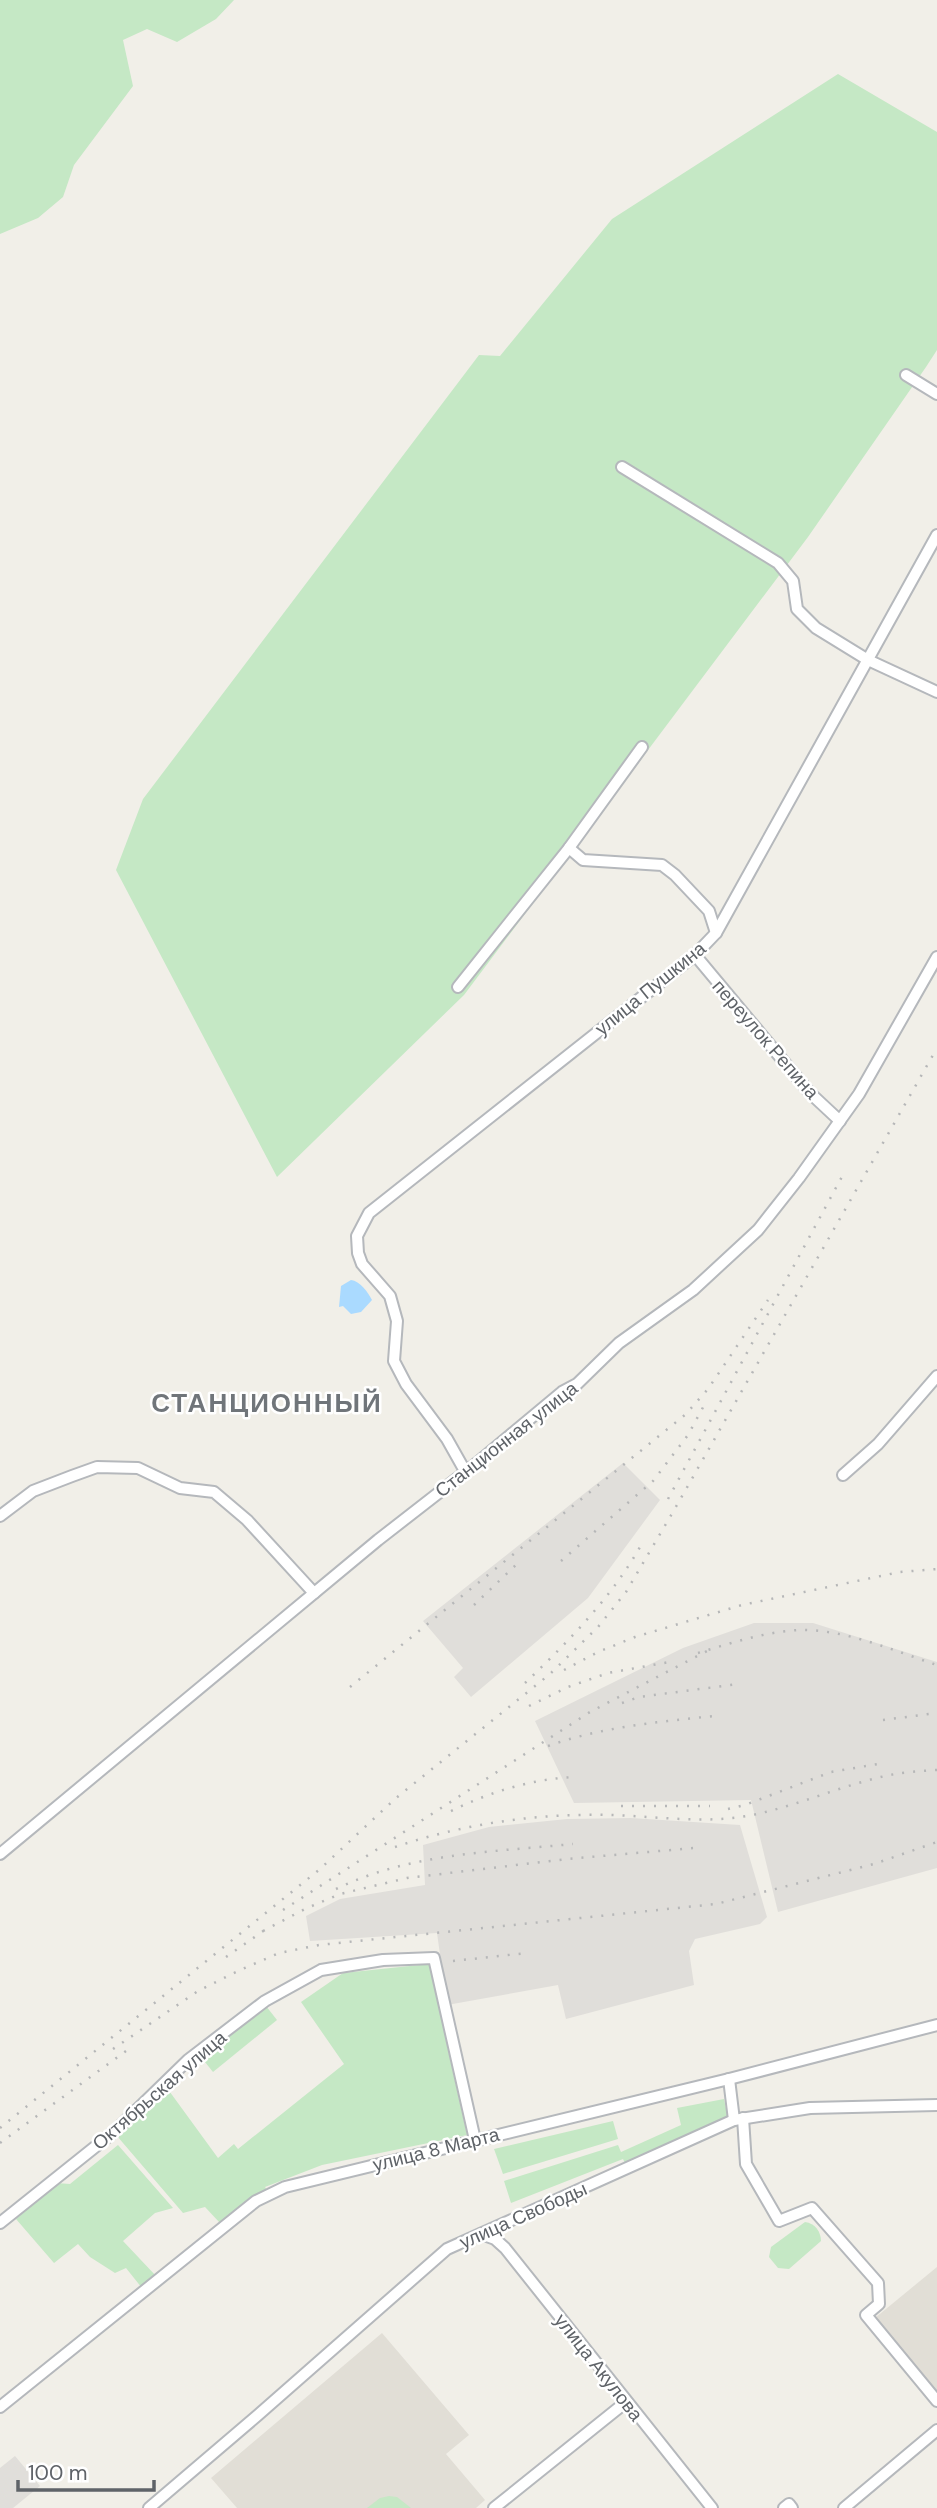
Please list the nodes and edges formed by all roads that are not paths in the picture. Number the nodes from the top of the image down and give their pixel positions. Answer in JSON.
{"nodes":[{"id":1,"x":906,"y":375,"type":"dead end"},
{"id":2,"x":937,"y":394,"type":"edge"},
{"id":3,"x":622,"y":467,"type":"dead end"},
{"id":4,"x":937,"y":535,"type":"edge"},
{"id":5,"x":868,"y":660,"type":"junction"},
{"id":6,"x":937,"y":692,"type":"edge"},
{"id":7,"x":642,"y":747,"type":"dead end"},
{"id":8,"x":569,"y":848,"type":"junction"},
{"id":9,"x":716,"y":933,"type":"junction"},
{"id":10,"x":695,"y":955,"type":"junction"},
{"id":11,"x":937,"y":957,"type":"edge"},
{"id":12,"x":458,"y":987,"type":"dead end"},
{"id":13,"x":840,"y":1121,"type":"junction"},
{"id":14,"x":937,"y":1376,"type":"edge"},
{"id":15,"x":465,"y":1471,"type":"junction"},
{"id":16,"x":843,"y":1475,"type":"dead end"},
{"id":17,"x":0,"y":1516,"type":"edge"},
{"id":18,"x":314,"y":1593,"type":"junction"},
{"id":19,"x":0,"y":1854,"type":"edge"},
{"id":20,"x":937,"y":2025,"type":"edge"},
{"id":21,"x":729,"y":2079,"type":"junction"},
{"id":22,"x":937,"y":2105,"type":"edge"},
{"id":23,"x":738,"y":2119,"type":"junction"},
{"id":24,"x":475,"y":2140,"type":"junction"},
{"id":25,"x":0,"y":2224,"type":"edge"},
{"id":26,"x":481,"y":2234,"type":"junction"},
{"id":27,"x":937,"y":2401,"type":"edge"},
{"id":28,"x":626,"y":2402,"type":"junction"},
{"id":29,"x":0,"y":2407,"type":"edge"},
{"id":30,"x":937,"y":2430,"type":"edge"},
{"id":31,"x":149,"y":2508,"type":"edge"},
{"id":32,"x":495,"y":2508,"type":"edge"},
{"id":33,"x":712,"y":2508,"type":"edge"},
{"id":34,"x":784,"y":2508,"type":"edge"},
{"id":35,"x":792,"y":2508,"type":"edge"},
{"id":36,"x":844,"y":2508,"type":"edge"}],
"edges":[{"from":1,"to":2,"type":"street"},
{"from":3,"to":5,"type":"street"},
{"from":4,"to":5,"type":"street","name":"улица Пушкина"},
{"from":5,"to":6,"type":"street"},
{"from":5,"to":9,"type":"street","name":"улица Пушкина"},
{"from":7,"to":8,"type":"street"},
{"from":8,"to":9,"type":"street"},
{"from":8,"to":12,"type":"street"},
{"from":9,"to":10,"type":"street","name":"улица Пушкина"},
{"from":10,"to":13,"type":"street","name":"переулок Репина"},
{"from":10,"to":15,"type":"street","name":"улица Пушкина"},
{"from":11,"to":13,"type":"street","name":"Станционная улица"},
{"from":13,"to":15,"type":"street","name":"Станционная улица"},
{"from":14,"to":16,"type":"street"},
{"from":15,"to":18,"type":"street","name":"Станционная улица"},
{"from":17,"to":18,"type":"street"},
{"from":18,"to":19,"type":"street","name":"Станционная улица"},
{"from":20,"to":21,"type":"street","name":"улица 8 Марта"},
{"from":21,"to":23,"type":"street"},
{"from":21,"to":24,"type":"street","name":"улица 8 Марта"},
{"from":22,"to":23,"type":"street","name":"улица Свободы"},
{"from":23,"to":26,"type":"street","name":"улица Свободы"},
{"from":23,"to":27,"type":"street"},
{"from":24,"to":25,"type":"street","name":"Октябрьская улица"},
{"from":24,"to":29,"type":"street","name":"улица 8 Марта"},
{"from":26,"to":28,"type":"street","name":"улица Акулова"},
{"from":26,"to":31,"type":"street","name":"улица Свободы"},
{"from":28,"to":32,"type":"street"},
{"from":28,"to":33,"type":"street","name":"улица Акулова"},
{"from":30,"to":36,"type":"street"},
{"from":34,"to":35,"type":"street"}]}
